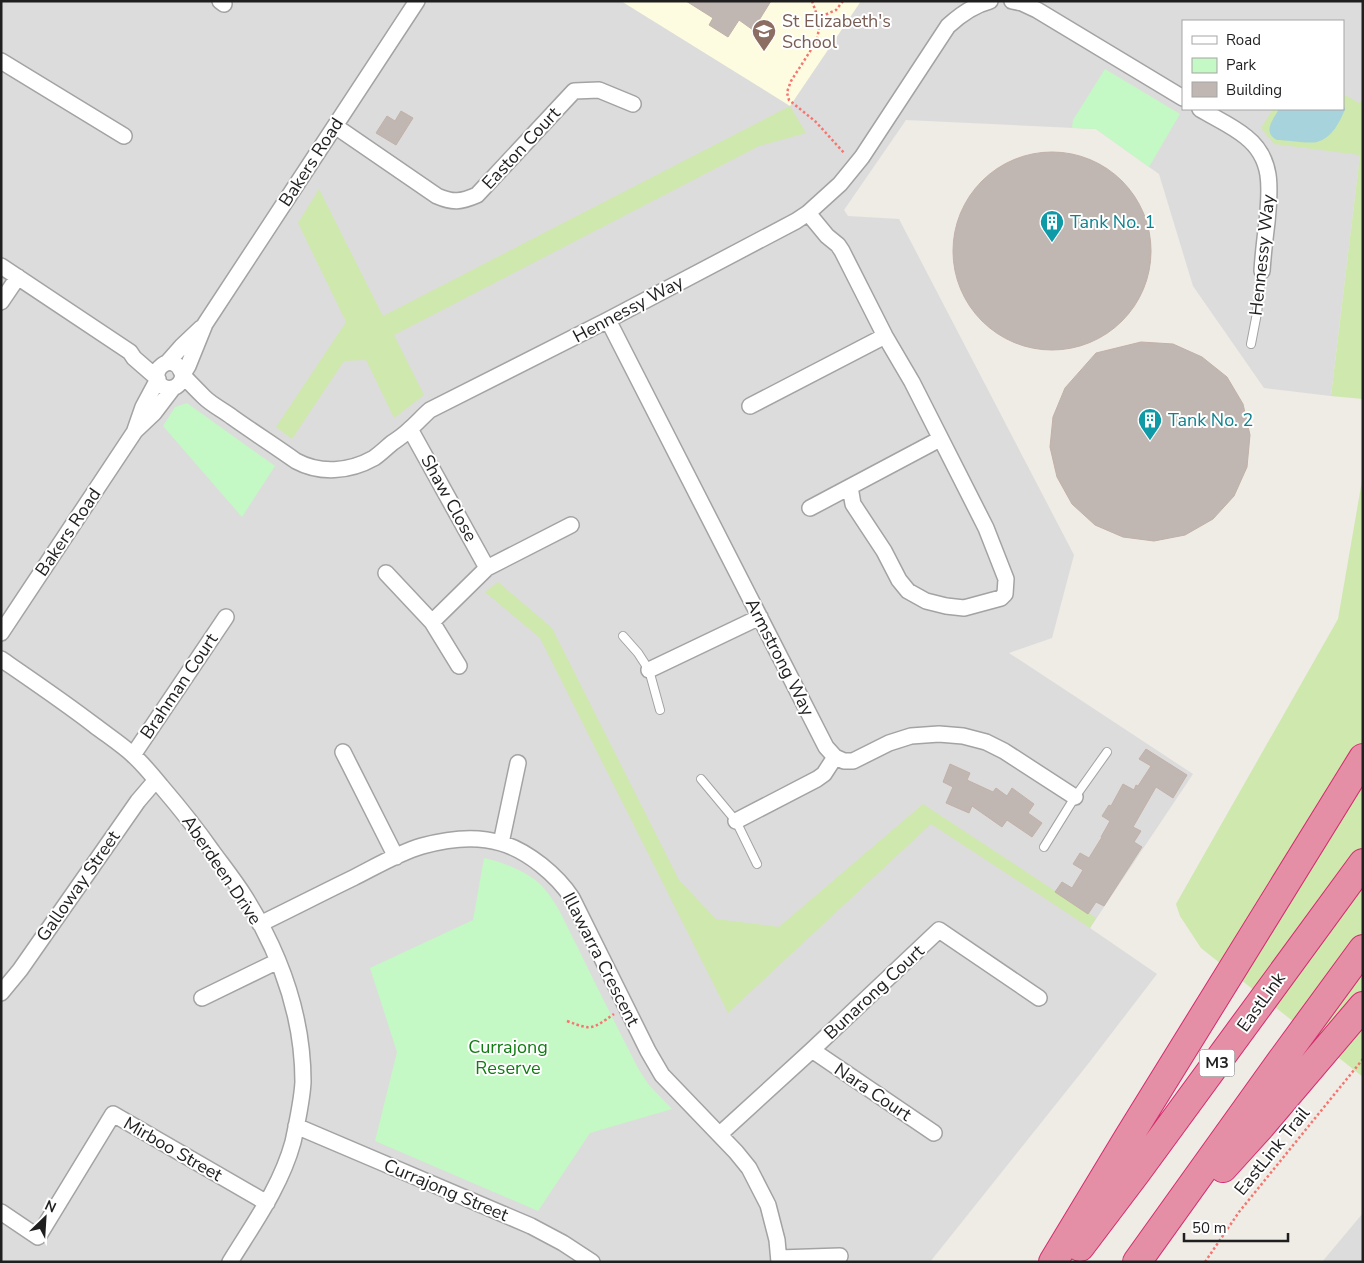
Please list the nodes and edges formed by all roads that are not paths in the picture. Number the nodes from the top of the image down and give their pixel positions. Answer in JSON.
{"nodes":[{"id":1,"x":417,"y":1,"type":"edge"},
{"id":2,"x":990,"y":1,"type":"edge"},
{"id":3,"x":1012,"y":1,"type":"edge"},
{"id":4,"x":1,"y":61,"type":"edge"},
{"id":5,"x":1182,"y":97,"type":"edge"},
{"id":6,"x":634,"y":104,"type":"dead end"},
{"id":7,"x":1202,"y":110,"type":"edge"},
{"id":8,"x":335,"y":126,"type":"junction"},
{"id":9,"x":124,"y":136,"type":"dead end"},
{"id":10,"x":812,"y":210,"type":"junction"},
{"id":11,"x":1,"y":266,"type":"edge"},
{"id":12,"x":1262,"y":272,"type":"joint"},
{"id":13,"x":18,"y":277,"type":"junction"},
{"id":14,"x":1,"y":302,"type":"edge"},
{"id":15,"x":608,"y":320,"type":"junction"},
{"id":16,"x":205,"y":324,"type":"junction"},
{"id":17,"x":885,"y":336,"type":"junction"},
{"id":18,"x":1250,"y":344,"type":"dead end"},
{"id":19,"x":130,"y":352,"type":"junction"},
{"id":20,"x":166,"y":363,"type":"junction"},
{"id":21,"x":183,"y":374,"type":"junction"},
{"id":22,"x":157,"y":379,"type":"junction"},
{"id":23,"x":174,"y":388,"type":"junction"},
{"id":24,"x":204,"y":397,"type":"junction"},
{"id":25,"x":750,"y":406,"type":"dead end"},
{"id":26,"x":410,"y":429,"type":"junction"},
{"id":27,"x":135,"y":431,"type":"junction"},
{"id":28,"x":940,"y":439,"type":"junction"},
{"id":29,"x":850,"y":488,"type":"junction"},
{"id":30,"x":810,"y":508,"type":"dead end"},
{"id":31,"x":570,"y":525,"type":"dead end"},
{"id":32,"x":487,"y":568,"type":"junction"},
{"id":33,"x":386,"y":573,"type":"dead end"},
{"id":34,"x":226,"y":617,"type":"dead end"},
{"id":35,"x":760,"y":617,"type":"junction"},
{"id":36,"x":432,"y":622,"type":"junction"},
{"id":37,"x":1,"y":633,"type":"edge"},
{"id":38,"x":623,"y":636,"type":"dead end"},
{"id":39,"x":1,"y":659,"type":"edge"},
{"id":40,"x":459,"y":666,"type":"dead end"},
{"id":41,"x":649,"y":670,"type":"junction"},
{"id":42,"x":660,"y":710,"type":"dead end"},
{"id":43,"x":343,"y":752,"type":"dead end"},
{"id":44,"x":1107,"y":752,"type":"dead end"},
{"id":45,"x":133,"y":755,"type":"junction"},
{"id":46,"x":835,"y":757,"type":"junction"},
{"id":47,"x":1363,"y":758,"type":"edge"},
{"id":48,"x":518,"y":763,"type":"dead end"},
{"id":49,"x":701,"y":779,"type":"dead end"},
{"id":50,"x":156,"y":780,"type":"junction"},
{"id":51,"x":1075,"y":798,"type":"junction"},
{"id":52,"x":736,"y":821,"type":"junction"},
{"id":53,"x":501,"y":843,"type":"junction"},
{"id":54,"x":1044,"y":847,"type":"dead end"},
{"id":55,"x":396,"y":857,"type":"junction"},
{"id":56,"x":1363,"y":863,"type":"edge"},
{"id":57,"x":757,"y":864,"type":"dead end"},
{"id":58,"x":260,"y":924,"type":"junction"},
{"id":59,"x":1363,"y":949,"type":"edge"},
{"id":60,"x":278,"y":961,"type":"junction"},
{"id":61,"x":1,"y":993,"type":"edge"},
{"id":62,"x":202,"y":998,"type":"dead end"},
{"id":63,"x":1039,"y":998,"type":"dead end"},
{"id":64,"x":1363,"y":1006,"type":"edge"},
{"id":65,"x":812,"y":1050,"type":"junction"},
{"id":66,"x":296,"y":1126,"type":"junction"},
{"id":67,"x":934,"y":1133,"type":"dead end"},
{"id":68,"x":720,"y":1134,"type":"junction"},
{"id":69,"x":267,"y":1204,"type":"junction"},
{"id":70,"x":1,"y":1212,"type":"edge"},
{"id":71,"x":840,"y":1256,"type":"dead end"},
{"id":72,"x":779,"y":1260,"type":"edge"},
{"id":73,"x":230,"y":1262,"type":"edge"},
{"id":74,"x":592,"y":1262,"type":"edge"},
{"id":75,"x":1053,"y":1262,"type":"edge"},
{"id":76,"x":1069,"y":1262,"type":"edge"},
{"id":77,"x":1137,"y":1262,"type":"edge"},
{"id":78,"x":1143,"y":1262,"type":"edge"}],
"edges":[{"from":1,"to":8,"type":"street","name":"Bakers Road"},
{"from":2,"to":10,"type":"street","name":"Hennessy Way"},
{"from":3,"to":5,"type":"street"},
{"from":4,"to":9,"type":"street"},
{"from":6,"to":8,"type":"street","name":"Easton Court"},
{"from":7,"to":12,"type":"street","name":"Hennessy Way"},
{"from":8,"to":16,"type":"street","name":"Bakers Road"},
{"from":10,"to":15,"type":"street","name":"Hennessy Way"},
{"from":10,"to":17,"type":"street"},
{"from":11,"to":13,"type":"street"},
{"from":12,"to":18,"type":"lane","name":"Hennessy Way"},
{"from":13,"to":14,"type":"street"},
{"from":13,"to":19,"type":"street"},
{"from":15,"to":26,"type":"street","name":"Hennessy Way"},
{"from":15,"to":35,"type":"street","name":"Armstrong Way"},
{"from":16,"to":20,"type":"street","name":"Bakers Road"},
{"from":16,"to":21,"type":"street","name":"Bakers Road"},
{"from":17,"to":25,"type":"street"},
{"from":17,"to":28,"type":"street"},
{"from":19,"to":20,"type":"street"},
{"from":19,"to":22,"type":"street"},
{"from":20,"to":21,"type":"street"},
{"from":20,"to":22,"type":"street"},
{"from":21,"to":23,"type":"street"},
{"from":21,"to":24,"type":"street","name":"Hennessy Way"},
{"from":22,"to":23,"type":"street"},
{"from":22,"to":27,"type":"street","name":"Bakers Road"},
{"from":23,"to":24,"type":"street","name":"Hennessy Way"},
{"from":23,"to":27,"type":"street","name":"Bakers Road"},
{"from":24,"to":26,"type":"street","name":"Hennessy Way"},
{"from":26,"to":32,"type":"street","name":"Shaw Close"},
{"from":27,"to":37,"type":"street","name":"Bakers Road"},
{"from":28,"to":29,"type":"street"},
{"from":28,"to":29,"type":"street"},
{"from":29,"to":30,"type":"street"},
{"from":31,"to":32,"type":"street"},
{"from":32,"to":36,"type":"street"},
{"from":33,"to":36,"type":"street"},
{"from":34,"to":45,"type":"street","name":"Brahman Court"},
{"from":35,"to":41,"type":"street"},
{"from":35,"to":46,"type":"street","name":"Armstrong Way"},
{"from":36,"to":40,"type":"street"},
{"from":38,"to":41,"type":"lane"},
{"from":39,"to":45,"type":"street","name":"Aberdeen Drive"},
{"from":41,"to":42,"type":"lane"},
{"from":43,"to":55,"type":"street"},
{"from":44,"to":51,"type":"lane"},
{"from":45,"to":50,"type":"street","name":"Aberdeen Drive"},
{"from":46,"to":51,"type":"street"},
{"from":46,"to":52,"type":"street"},
{"from":47,"to":75,"type":"highway"},
{"from":48,"to":53,"type":"street"},
{"from":49,"to":52,"type":"lane"},
{"from":50,"to":58,"type":"street","name":"Aberdeen Drive"},
{"from":50,"to":61,"type":"street","name":"Galloway Street"},
{"from":51,"to":54,"type":"lane"},
{"from":52,"to":57,"type":"lane"},
{"from":53,"to":55,"type":"street","name":"Illawarra Crescent"},
{"from":53,"to":68,"type":"street","name":"Illawarra Crescent"},
{"from":55,"to":58,"type":"street","name":"Illawarra Crescent"},
{"from":56,"to":76,"type":"highway","name":"EastLink","number":"M3"},
{"from":58,"to":60,"type":"street","name":"Aberdeen Drive"},
{"from":59,"to":77,"type":"highway"},
{"from":60,"to":62,"type":"street"},
{"from":60,"to":66,"type":"street","name":"Aberdeen Drive"},
{"from":63,"to":65,"type":"street","name":"Bunarong Court"},
{"from":64,"to":78,"type":"highway"},
{"from":65,"to":67,"type":"street","name":"Nara Court"},
{"from":65,"to":68,"type":"street","name":"Bunarong Court"},
{"from":66,"to":69,"type":"street","name":"Aberdeen Drive"},
{"from":66,"to":74,"type":"street","name":"Currajong Street"},
{"from":68,"to":72,"type":"street","name":"Illawarra Crescent"},
{"from":69,"to":70,"type":"street","name":"Mirboo Street"},
{"from":69,"to":73,"type":"street","name":"Aberdeen Drive"},
{"from":71,"to":72,"type":"street"}]}
